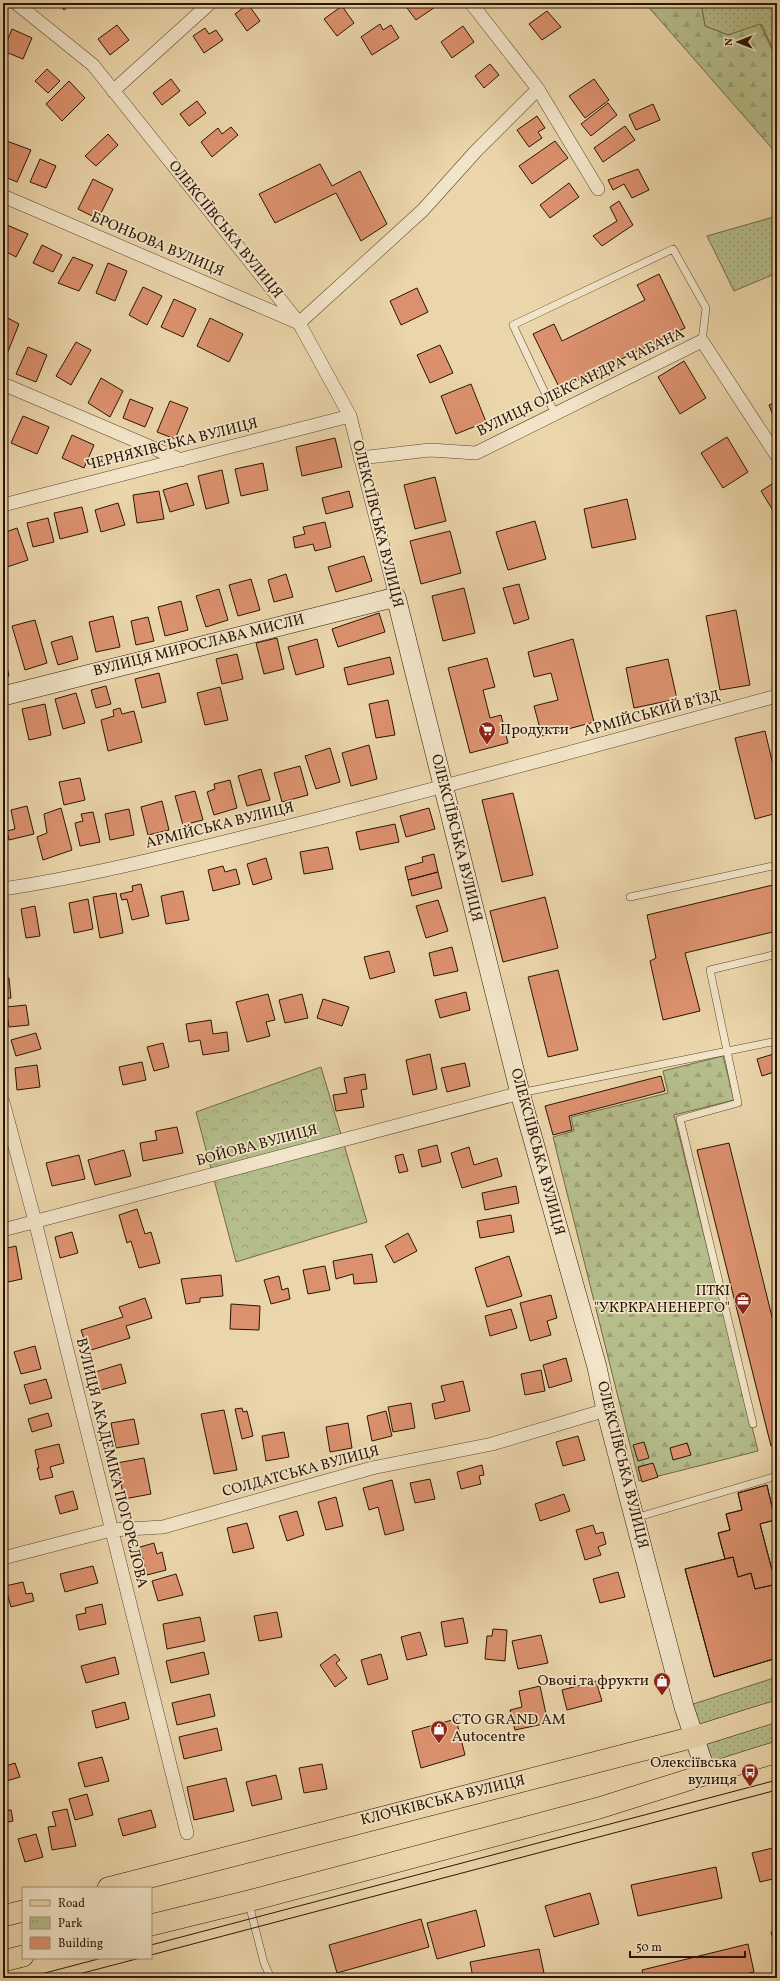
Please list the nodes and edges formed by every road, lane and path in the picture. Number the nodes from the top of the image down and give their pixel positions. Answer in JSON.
{"nodes":[{"id":1,"x":16,"y":3,"type":"edge"},
{"id":2,"x":471,"y":3,"type":"edge"},
{"id":3,"x":209,"y":4,"type":"dead end"},
{"id":4,"x":538,"y":89,"type":"junction"},
{"id":5,"x":113,"y":91,"type":"junction"},
{"id":6,"x":598,"y":189,"type":"dead end"},
{"id":7,"x":3,"y":196,"type":"edge"},
{"id":8,"x":299,"y":323,"type":"junction"},
{"id":9,"x":702,"y":341,"type":"junction"},
{"id":10,"x":3,"y":384,"type":"edge"},
{"id":11,"x":555,"y":414,"type":"junction"},
{"id":12,"x":350,"y":416,"type":"junction"},
{"id":13,"x":777,"y":456,"type":"edge"},
{"id":14,"x":360,"y":458,"type":"junction"},
{"id":15,"x":181,"y":460,"type":"junction"},
{"id":16,"x":3,"y":505,"type":"edge"},
{"id":17,"x":396,"y":596,"type":"junction"},
{"id":18,"x":3,"y":696,"type":"edge"},
{"id":19,"x":777,"y":696,"type":"edge"},
{"id":20,"x":443,"y":788,"type":"junction"},
{"id":21,"x":777,"y":865,"type":"edge"},
{"id":22,"x":3,"y":889,"type":"edge"},
{"id":23,"x":630,"y":897,"type":"dead end"},
{"id":24,"x":777,"y":954,"type":"edge"},
{"id":25,"x":777,"y":1041,"type":"edge"},
{"id":26,"x":727,"y":1050,"type":"junction"},
{"id":27,"x":520,"y":1093,"type":"junction"},
{"id":28,"x":3,"y":1102,"type":"edge"},
{"id":29,"x":35,"y":1221,"type":"junction"},
{"id":30,"x":3,"y":1230,"type":"edge"},
{"id":31,"x":606,"y":1410,"type":"junction"},
{"id":32,"x":753,"y":1424,"type":"dead end"},
{"id":33,"x":777,"y":1476,"type":"edge"},
{"id":34,"x":635,"y":1518,"type":"junction"},
{"id":35,"x":111,"y":1530,"type":"junction"},
{"id":36,"x":3,"y":1558,"type":"edge"},
{"id":37,"x":777,"y":1711,"type":"edge"},
{"id":38,"x":694,"y":1737,"type":"junction"},
{"id":39,"x":777,"y":1752,"type":"edge"},
{"id":40,"x":707,"y":1775,"type":"junction"},
{"id":41,"x":187,"y":1833,"type":"dead end"},
{"id":42,"x":112,"y":1887,"type":"edge"},
{"id":43,"x":249,"y":1902,"type":"junction"},
{"id":44,"x":22,"y":1911,"type":"edge"},
{"id":45,"x":3,"y":1916,"type":"edge"},
{"id":46,"x":152,"y":1925,"type":"edge"},
{"id":47,"x":22,"y":1956,"type":"edge"},
{"id":48,"x":3,"y":1961,"type":"edge"},
{"id":49,"x":271,"y":1978,"type":"edge"}],
"edges":[{"from":1,"to":5,"type":"street","name":"ОЛЕКСІЇВСЬКА ВУЛИЦЯ"},
{"from":2,"to":4,"type":"street"},
{"from":3,"to":5,"type":"street"},
{"from":4,"to":6,"type":"street"},
{"from":4,"to":8,"type":"street"},
{"from":5,"to":8,"type":"street","name":"ОЛЕКСІЇВСЬКА ВУЛИЦЯ"},
{"from":7,"to":8,"type":"street","name":"БРОНЬОВА ВУЛИЦЯ"},
{"from":8,"to":12,"type":"street","name":"ОЛЕКСІЇВСЬКА ВУЛИЦЯ"},
{"from":9,"to":11,"type":"street","name":"ВУЛИЦЯ ОЛЕКСАНДРА ЧАБАНА"},
{"from":9,"to":11,"type":"lane"},
{"from":9,"to":13,"type":"street","name":"ВУЛИЦЯ ОЛЕКСАНДРА ЧАБАНА"},
{"from":10,"to":15,"type":"street"},
{"from":11,"to":14,"type":"street","name":"ВУЛИЦЯ ОЛЕКСАНДРА ЧАБАНА"},
{"from":12,"to":14,"type":"street","name":"ОЛЕКСІЇВСЬКА ВУЛИЦЯ"},
{"from":12,"to":15,"type":"street","name":"ЧЕРНЯХІВСЬКА ВУЛИЦЯ"},
{"from":14,"to":17,"type":"street","name":"ОЛЕКСІЇВСЬКА ВУЛИЦЯ"},
{"from":15,"to":16,"type":"street","name":"ЧЕРНЯХІВСЬКА ВУЛИЦЯ"},
{"from":17,"to":18,"type":"street","name":"ВУЛИЦЯ МИРОСЛАВА МИСЛИ"},
{"from":17,"to":20,"type":"street","name":"ОЛЕКСІЇВСЬКА ВУЛИЦЯ"},
{"from":19,"to":20,"type":"street","name":"АРМІЙСЬКИЙ В’ЇЗД"},
{"from":20,"to":22,"type":"street","name":"АРМІЙСЬКА ВУЛИЦЯ"},
{"from":20,"to":27,"type":"street","name":"ОЛЕКСІЇВСЬКА ВУЛИЦЯ"},
{"from":21,"to":23,"type":"lane"},
{"from":24,"to":26,"type":"lane"},
{"from":25,"to":26,"type":"lane"},
{"from":26,"to":27,"type":"lane"},
{"from":26,"to":32,"type":"lane"},
{"from":27,"to":29,"type":"street","name":"БОЙОВА ВУЛИЦЯ"},
{"from":27,"to":31,"type":"street","name":"ОЛЕКСІЇВСЬКА ВУЛИЦЯ"},
{"from":28,"to":29,"type":"street","name":"ВУЛИЦЯ АКАДЕМІКА ПОГОРЄЛОВА"},
{"from":29,"to":30,"type":"street","name":"БОЙОВА ВУЛИЦЯ"},
{"from":29,"to":35,"type":"street","name":"ВУЛИЦЯ АКАДЕМІКА ПОГОРЄЛОВА"},
{"from":31,"to":34,"type":"street","name":"ОЛЕКСІЇВСЬКА ВУЛИЦЯ"},
{"from":31,"to":35,"type":"street","name":"СОЛДАТСЬКА ВУЛИЦЯ"},
{"from":33,"to":34,"type":"lane"},
{"from":34,"to":38,"type":"street","name":"ОЛЕКСІЇВСЬКА ВУЛИЦЯ"},
{"from":35,"to":36,"type":"street","name":"СОЛДАТСЬКА ВУЛИЦЯ"},
{"from":35,"to":41,"type":"street","name":"ВУЛИЦЯ АКАДЕМІКА ПОГОРЄЛОВА"},
{"from":37,"to":38,"type":"main road","name":"КЛОЧКІВСЬКА ВУЛИЦЯ"},
{"from":38,"to":40,"type":"street","name":"ОЛЕКСІЇВСЬКА ВУЛИЦЯ"},
{"from":38,"to":42,"type":"main road","name":"КЛОЧКІВСЬКА ВУЛИЦЯ"},
{"from":39,"to":40,"type":"main road"},
{"from":40,"to":43,"type":"main road"},
{"from":43,"to":46,"type":"main road"},
{"from":43,"to":49,"type":"lane"},
{"from":44,"to":45,"type":"main road"},
{"from":47,"to":48,"type":"main road"}]}
